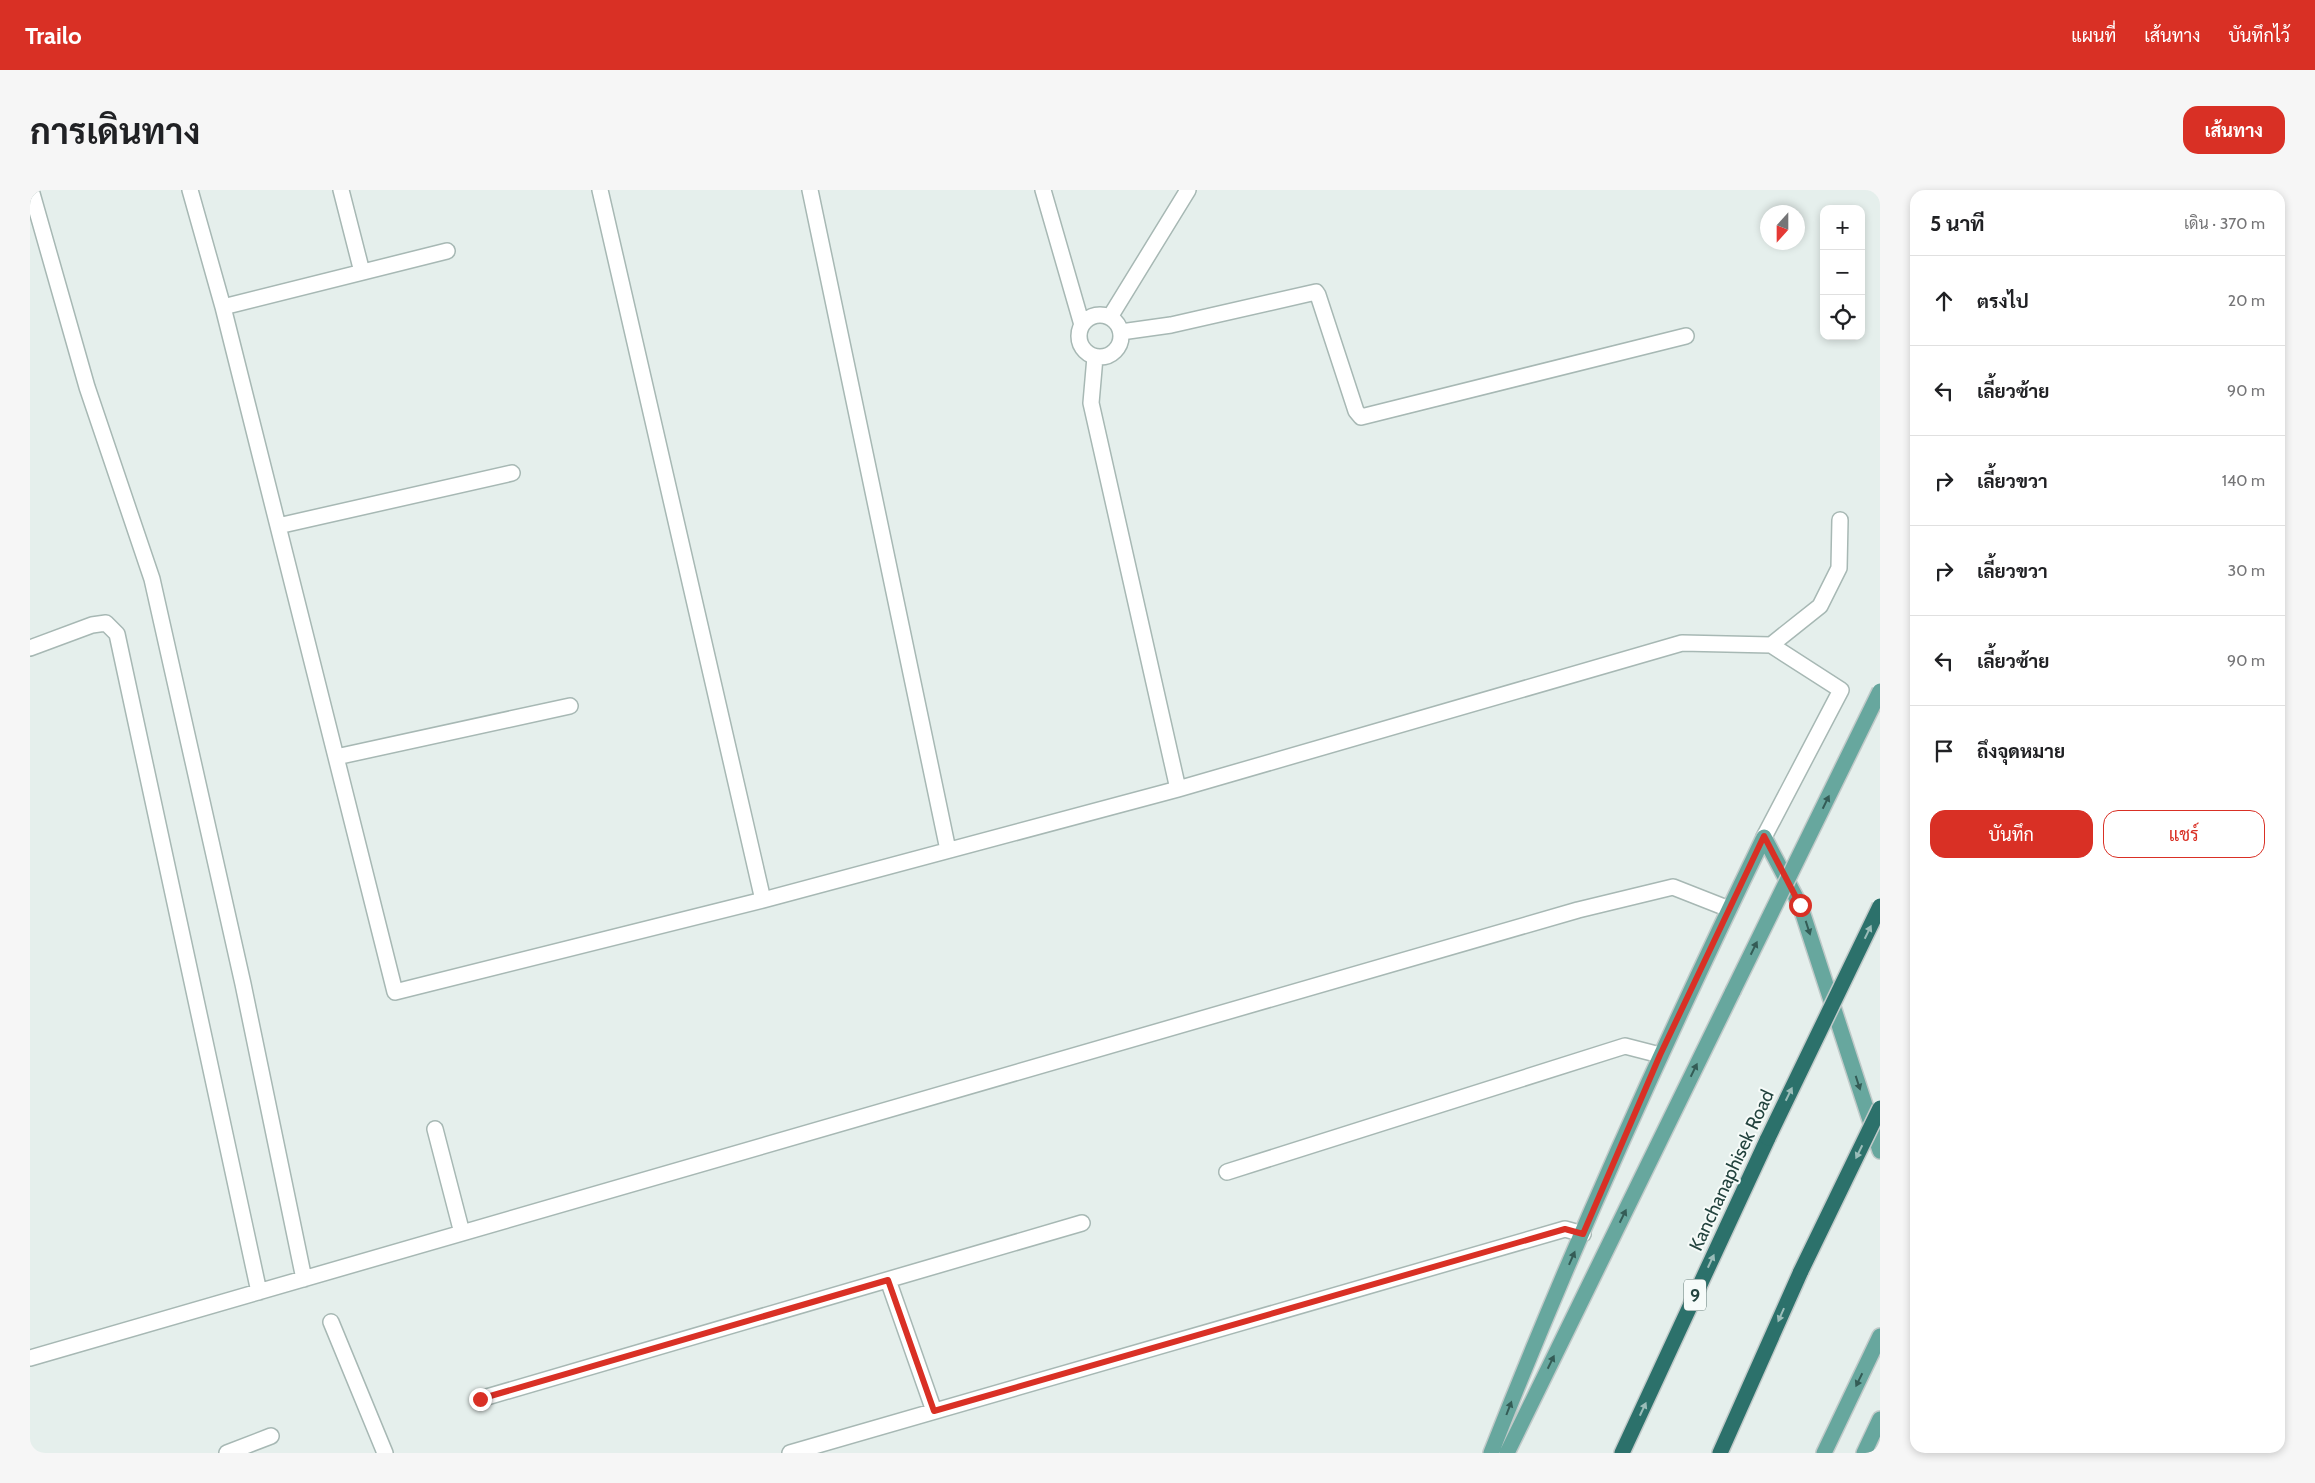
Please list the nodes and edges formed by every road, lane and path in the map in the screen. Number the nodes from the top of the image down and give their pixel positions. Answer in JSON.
{"nodes":[{"id":1,"x":31,"y":190,"type":"edge"},
{"id":2,"x":190,"y":190,"type":"edge"},
{"id":3,"x":341,"y":190,"type":"edge"},
{"id":4,"x":600,"y":190,"type":"edge"},
{"id":5,"x":810,"y":190,"type":"edge"},
{"id":6,"x":1043,"y":190,"type":"edge"},
{"id":7,"x":1188,"y":190,"type":"edge"},
{"id":8,"x":447,"y":251,"type":"dead end"},
{"id":9,"x":362,"y":272,"type":"junction"},
{"id":10,"x":223,"y":307,"type":"junction"},
{"id":11,"x":1110,"y":317,"type":"junction"},
{"id":12,"x":1082,"y":325,"type":"junction"},
{"id":13,"x":1121,"y":332,"type":"junction"},
{"id":14,"x":1686,"y":336,"type":"dead end"},
{"id":15,"x":1095,"y":357,"type":"junction"},
{"id":16,"x":512,"y":473,"type":"dead end"},
{"id":17,"x":1840,"y":520,"type":"dead end"},
{"id":18,"x":278,"y":526,"type":"junction"},
{"id":19,"x":1771,"y":645,"type":"junction"},
{"id":20,"x":30,"y":648,"type":"edge"},
{"id":21,"x":1880,"y":691,"type":"edge"},
{"id":22,"x":570,"y":706,"type":"dead end"},
{"id":23,"x":336,"y":756,"type":"junction"},
{"id":24,"x":1178,"y":789,"type":"junction"},
{"id":25,"x":1764,"y":836,"type":"junction"},
{"id":26,"x":948,"y":850,"type":"junction"},
{"id":27,"x":763,"y":900,"type":"junction"},
{"id":28,"x":1880,"y":906,"type":"edge"},
{"id":29,"x":1729,"y":909,"type":"junction"},
{"id":30,"x":1660,"y":1055,"type":"junction"},
{"id":31,"x":1880,"y":1108,"type":"edge"},
{"id":32,"x":435,"y":1129,"type":"dead end"},
{"id":33,"x":1880,"y":1151,"type":"edge"},
{"id":34,"x":1227,"y":1172,"type":"dead end"},
{"id":35,"x":1082,"y":1223,"type":"dead end"},
{"id":36,"x":462,"y":1232,"type":"junction"},
{"id":37,"x":1583,"y":1234,"type":"junction"},
{"id":38,"x":304,"y":1278,"type":"junction"},
{"id":39,"x":888,"y":1280,"type":"junction"},
{"id":40,"x":259,"y":1292,"type":"junction"},
{"id":41,"x":332,"y":1322,"type":"dead end"},
{"id":42,"x":1880,"y":1336,"type":"edge"},
{"id":43,"x":30,"y":1358,"type":"edge"},
{"id":44,"x":480,"y":1399,"type":"dead end"},
{"id":45,"x":934,"y":1411,"type":"junction"},
{"id":46,"x":1880,"y":1419,"type":"edge"},
{"id":47,"x":271,"y":1436,"type":"dead end"},
{"id":48,"x":227,"y":1453,"type":"edge"},
{"id":49,"x":385,"y":1453,"type":"edge"},
{"id":50,"x":790,"y":1453,"type":"edge"},
{"id":51,"x":1491,"y":1453,"type":"edge"},
{"id":52,"x":1507,"y":1453,"type":"edge"},
{"id":53,"x":1622,"y":1453,"type":"edge"},
{"id":54,"x":1720,"y":1453,"type":"edge"},
{"id":55,"x":1824,"y":1453,"type":"edge"},
{"id":56,"x":1864,"y":1453,"type":"edge"}],
"edges":[{"from":1,"to":38,"type":"street"},
{"from":2,"to":10,"type":"street"},
{"from":3,"to":9,"type":"street"},
{"from":4,"to":27,"type":"street"},
{"from":5,"to":26,"type":"street"},
{"from":6,"to":12,"type":"street"},
{"from":7,"to":11,"type":"street"},
{"from":8,"to":9,"type":"street"},
{"from":9,"to":10,"type":"street"},
{"from":10,"to":18,"type":"street"},
{"from":11,"to":12,"type":"street"},
{"from":11,"to":13,"type":"street"},
{"from":12,"to":15,"type":"street"},
{"from":13,"to":14,"type":"street"},
{"from":13,"to":15,"type":"street"},
{"from":15,"to":24,"type":"street"},
{"from":16,"to":18,"type":"street"},
{"from":17,"to":19,"type":"street"},
{"from":18,"to":23,"type":"street"},
{"from":19,"to":24,"type":"street"},
{"from":19,"to":25,"type":"street"},
{"from":20,"to":40,"type":"street"},
{"from":52,"to":21,"type":"main road","one_way":true,"bridge":true},
{"from":22,"to":23,"type":"street"},
{"from":23,"to":27,"type":"street"},
{"from":24,"to":26,"type":"street"},
{"from":25,"to":29,"type":"main road"},
{"from":25,"to":33,"type":"main road","one_way":true},
{"from":26,"to":27,"type":"street"},
{"from":53,"to":28,"type":"highway","name":"Kanchanaphisek Road","number":"9","one_way":true,"bridge":true},
{"from":29,"to":30,"type":"main road"},
{"from":29,"to":36,"type":"street"},
{"from":30,"to":34,"type":"street"},
{"from":30,"to":37,"type":"main road"},
{"from":31,"to":54,"type":"highway","one_way":true,"bridge":true},
{"from":32,"to":36,"type":"street"},
{"from":35,"to":39,"type":"street"},
{"from":36,"to":38,"type":"street"},
{"from":37,"to":45,"type":"street"},
{"from":51,"to":37,"type":"main road","one_way":true},
{"from":38,"to":40,"type":"street"},
{"from":39,"to":44,"type":"street"},
{"from":39,"to":45,"type":"street"},
{"from":40,"to":43,"type":"street"},
{"from":41,"to":49,"type":"street"},
{"from":42,"to":55,"type":"main road","one_way":true},
{"from":45,"to":50,"type":"street"},
{"from":46,"to":56,"type":"main road"},
{"from":47,"to":48,"type":"street"}]}
